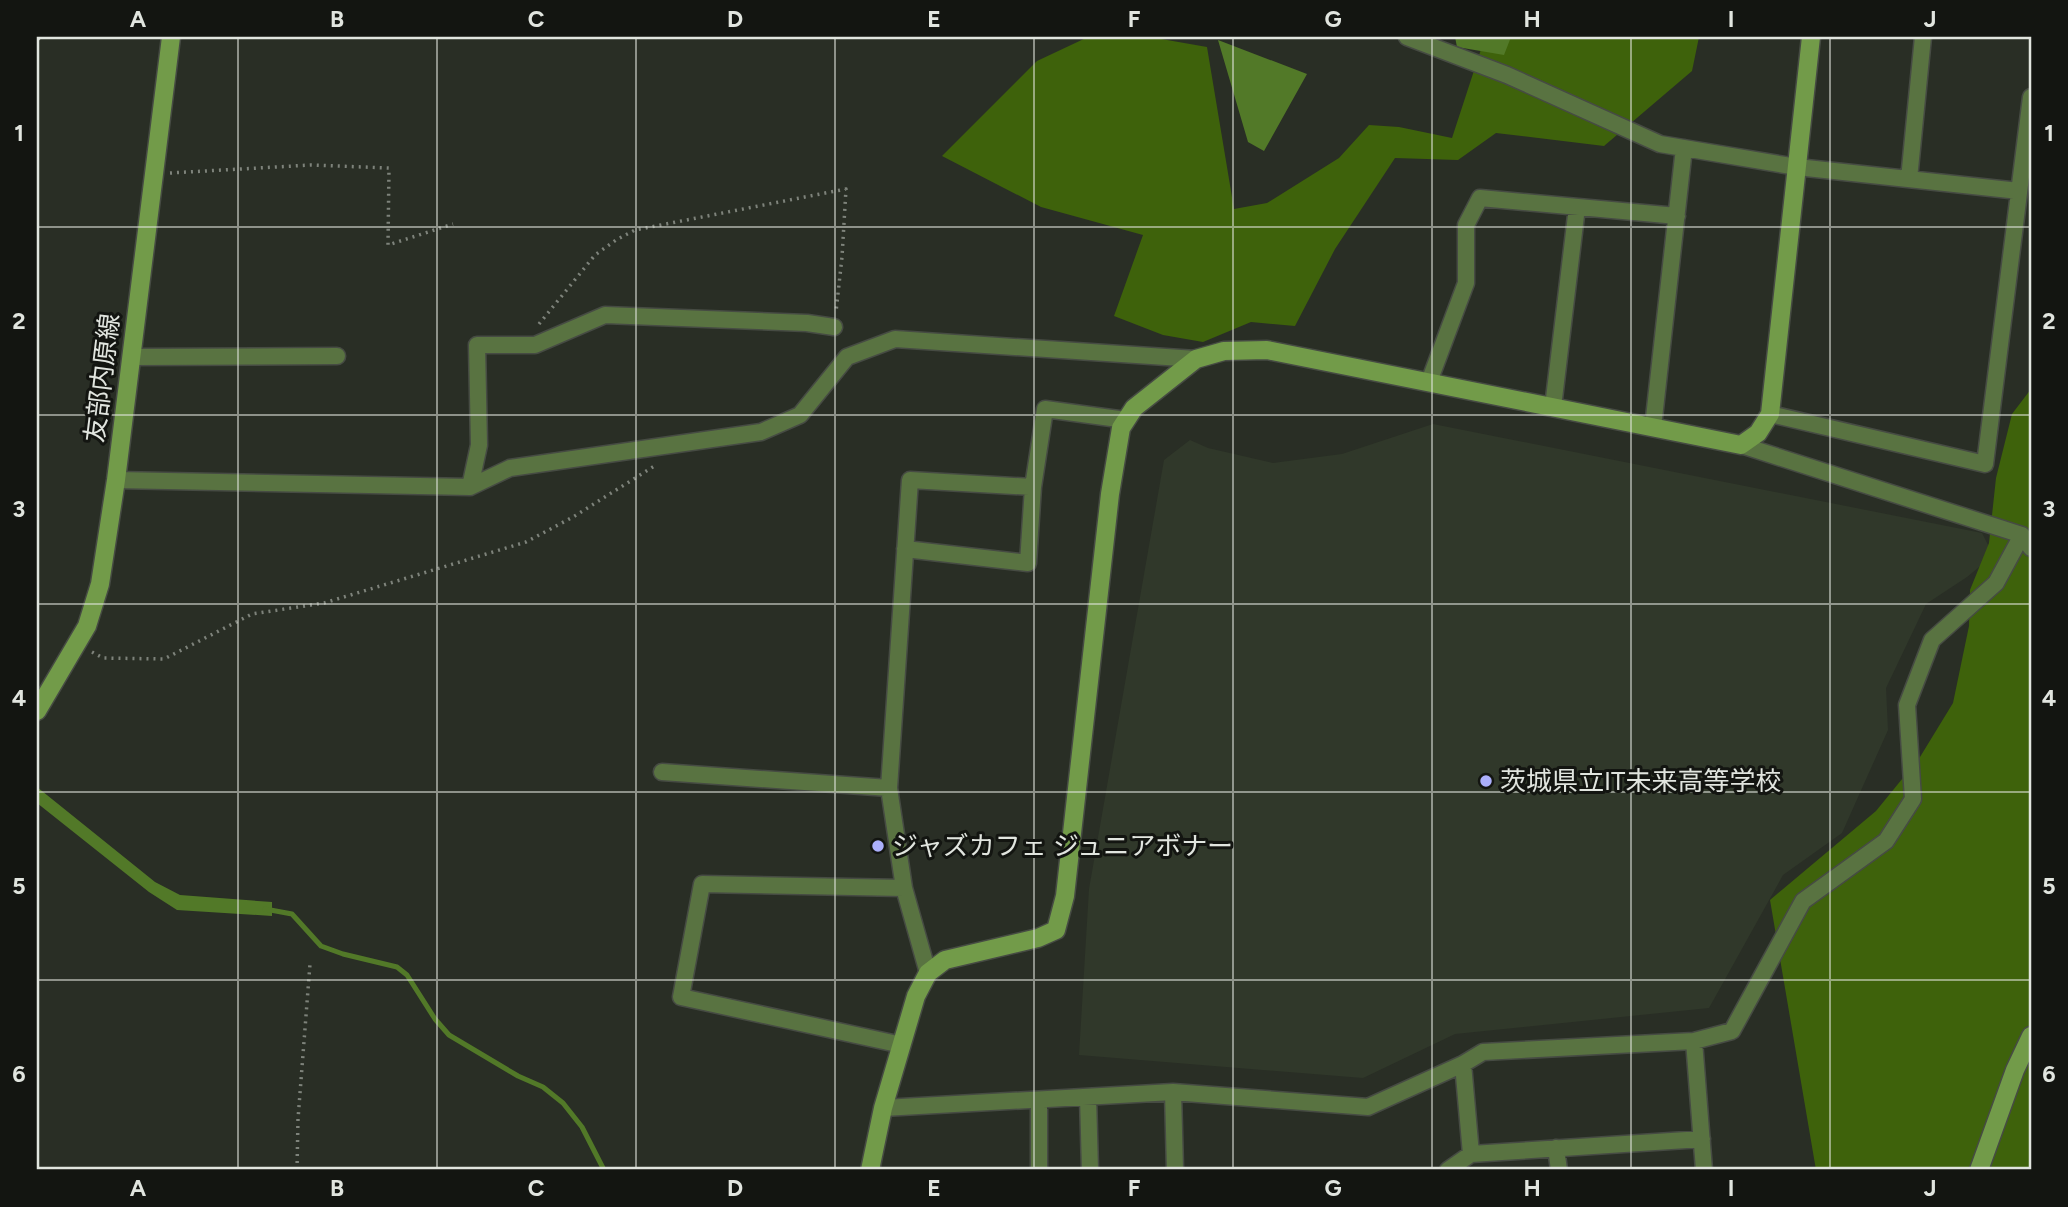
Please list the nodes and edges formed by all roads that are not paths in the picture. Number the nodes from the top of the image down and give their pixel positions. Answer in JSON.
{"nodes":[{"id":1,"x":171,"y":37,"type":"edge"},
{"id":2,"x":1407,"y":37,"type":"edge"},
{"id":3,"x":1811,"y":37,"type":"edge"},
{"id":4,"x":1923,"y":37,"type":"edge"},
{"id":5,"x":2031,"y":97,"type":"edge"},
{"id":6,"x":1684,"y":148,"type":"junction"},
{"id":7,"x":1797,"y":167,"type":"junction"},
{"id":8,"x":1909,"y":179,"type":"junction"},
{"id":9,"x":2019,"y":191,"type":"junction"},
{"id":10,"x":1577,"y":207,"type":"junction"},
{"id":11,"x":1676,"y":216,"type":"junction"},
{"id":12,"x":834,"y":327,"type":"road end"},
{"id":13,"x":131,"y":356,"type":"junction"},
{"id":14,"x":337,"y":356,"type":"dead end"},
{"id":15,"x":1196,"y":359,"type":"junction"},
{"id":16,"x":1429,"y":382,"type":"junction"},
{"id":17,"x":1553,"y":408,"type":"junction"},
{"id":18,"x":1770,"y":414,"type":"junction"},
{"id":19,"x":1126,"y":420,"type":"junction"},
{"id":20,"x":1653,"y":427,"type":"junction"},
{"id":21,"x":1741,"y":445,"type":"junction"},
{"id":22,"x":116,"y":480,"type":"junction"},
{"id":23,"x":470,"y":487,"type":"junction"},
{"id":24,"x":1033,"y":488,"type":"junction"},
{"id":25,"x":2027,"y":541,"type":"edge"},
{"id":26,"x":905,"y":549,"type":"junction"},
{"id":27,"x":37,"y":711,"type":"edge"},
{"id":28,"x":662,"y":772,"type":"dead end"},
{"id":29,"x":889,"y":788,"type":"junction"},
{"id":30,"x":904,"y":888,"type":"junction"},
{"id":31,"x":929,"y":973,"type":"junction"},
{"id":32,"x":2031,"y":1035,"type":"edge"},
{"id":33,"x":1693,"y":1041,"type":"junction"},
{"id":34,"x":902,"y":1045,"type":"junction"},
{"id":35,"x":1462,"y":1064,"type":"junction"},
{"id":36,"x":1173,"y":1093,"type":"junction"},
{"id":37,"x":1088,"y":1097,"type":"junction"},
{"id":38,"x":1039,"y":1100,"type":"junction"},
{"id":39,"x":883,"y":1108,"type":"junction"},
{"id":40,"x":1702,"y":1139,"type":"junction"},
{"id":41,"x":1556,"y":1147,"type":"junction"},
{"id":42,"x":1471,"y":1154,"type":"junction"},
{"id":43,"x":870,"y":1170,"type":"edge"},
{"id":44,"x":1039,"y":1170,"type":"edge"},
{"id":45,"x":1090,"y":1170,"type":"edge"},
{"id":46,"x":1175,"y":1170,"type":"edge"},
{"id":47,"x":1448,"y":1170,"type":"edge"},
{"id":48,"x":1559,"y":1170,"type":"edge"},
{"id":49,"x":1704,"y":1170,"type":"edge"},
{"id":50,"x":1979,"y":1170,"type":"edge"}],
"edges":[{"from":1,"to":13,"type":"street","name":"友部内原線"},
{"from":2,"to":6,"type":"street"},
{"from":3,"to":7,"type":"street"},
{"from":4,"to":8,"type":"street"},
{"from":5,"to":9,"type":"street"},
{"from":6,"to":7,"type":"street"},
{"from":6,"to":11,"type":"street"},
{"from":7,"to":8,"type":"street"},
{"from":7,"to":18,"type":"street"},
{"from":8,"to":9,"type":"street"},
{"from":9,"to":18,"type":"street"},
{"from":10,"to":11,"type":"street"},
{"from":10,"to":16,"type":"street"},
{"from":10,"to":17,"type":"street"},
{"from":11,"to":20,"type":"street"},
{"from":12,"to":23,"type":"street"},
{"from":13,"to":14,"type":"street"},
{"from":13,"to":22,"type":"street","name":"友部内原線"},
{"from":15,"to":16,"type":"street"},
{"from":15,"to":19,"type":"street"},
{"from":15,"to":23,"type":"street"},
{"from":16,"to":17,"type":"street"},
{"from":17,"to":20,"type":"street"},
{"from":18,"to":21,"type":"street"},
{"from":19,"to":24,"type":"street"},
{"from":19,"to":31,"type":"street"},
{"from":20,"to":21,"type":"street"},
{"from":21,"to":25,"type":"street"},
{"from":22,"to":23,"type":"street"},
{"from":22,"to":27,"type":"street","name":"友部内原線"},
{"from":24,"to":26,"type":"street"},
{"from":24,"to":26,"type":"street"},
{"from":25,"to":33,"type":"street"},
{"from":26,"to":29,"type":"street"},
{"from":28,"to":29,"type":"street"},
{"from":29,"to":30,"type":"street"},
{"from":30,"to":31,"type":"street"},
{"from":30,"to":34,"type":"street"},
{"from":31,"to":34,"type":"street"},
{"from":32,"to":50,"type":"street"},
{"from":33,"to":35,"type":"street"},
{"from":33,"to":40,"type":"street"},
{"from":34,"to":39,"type":"street"},
{"from":35,"to":36,"type":"street"},
{"from":35,"to":42,"type":"street"},
{"from":36,"to":37,"type":"street"},
{"from":36,"to":46,"type":"street"},
{"from":37,"to":38,"type":"street"},
{"from":37,"to":45,"type":"street"},
{"from":38,"to":39,"type":"street"},
{"from":38,"to":44,"type":"street"},
{"from":39,"to":43,"type":"street"},
{"from":40,"to":41,"type":"street"},
{"from":40,"to":49,"type":"street"},
{"from":41,"to":42,"type":"street"},
{"from":41,"to":48,"type":"street"},
{"from":42,"to":47,"type":"street"}]}
